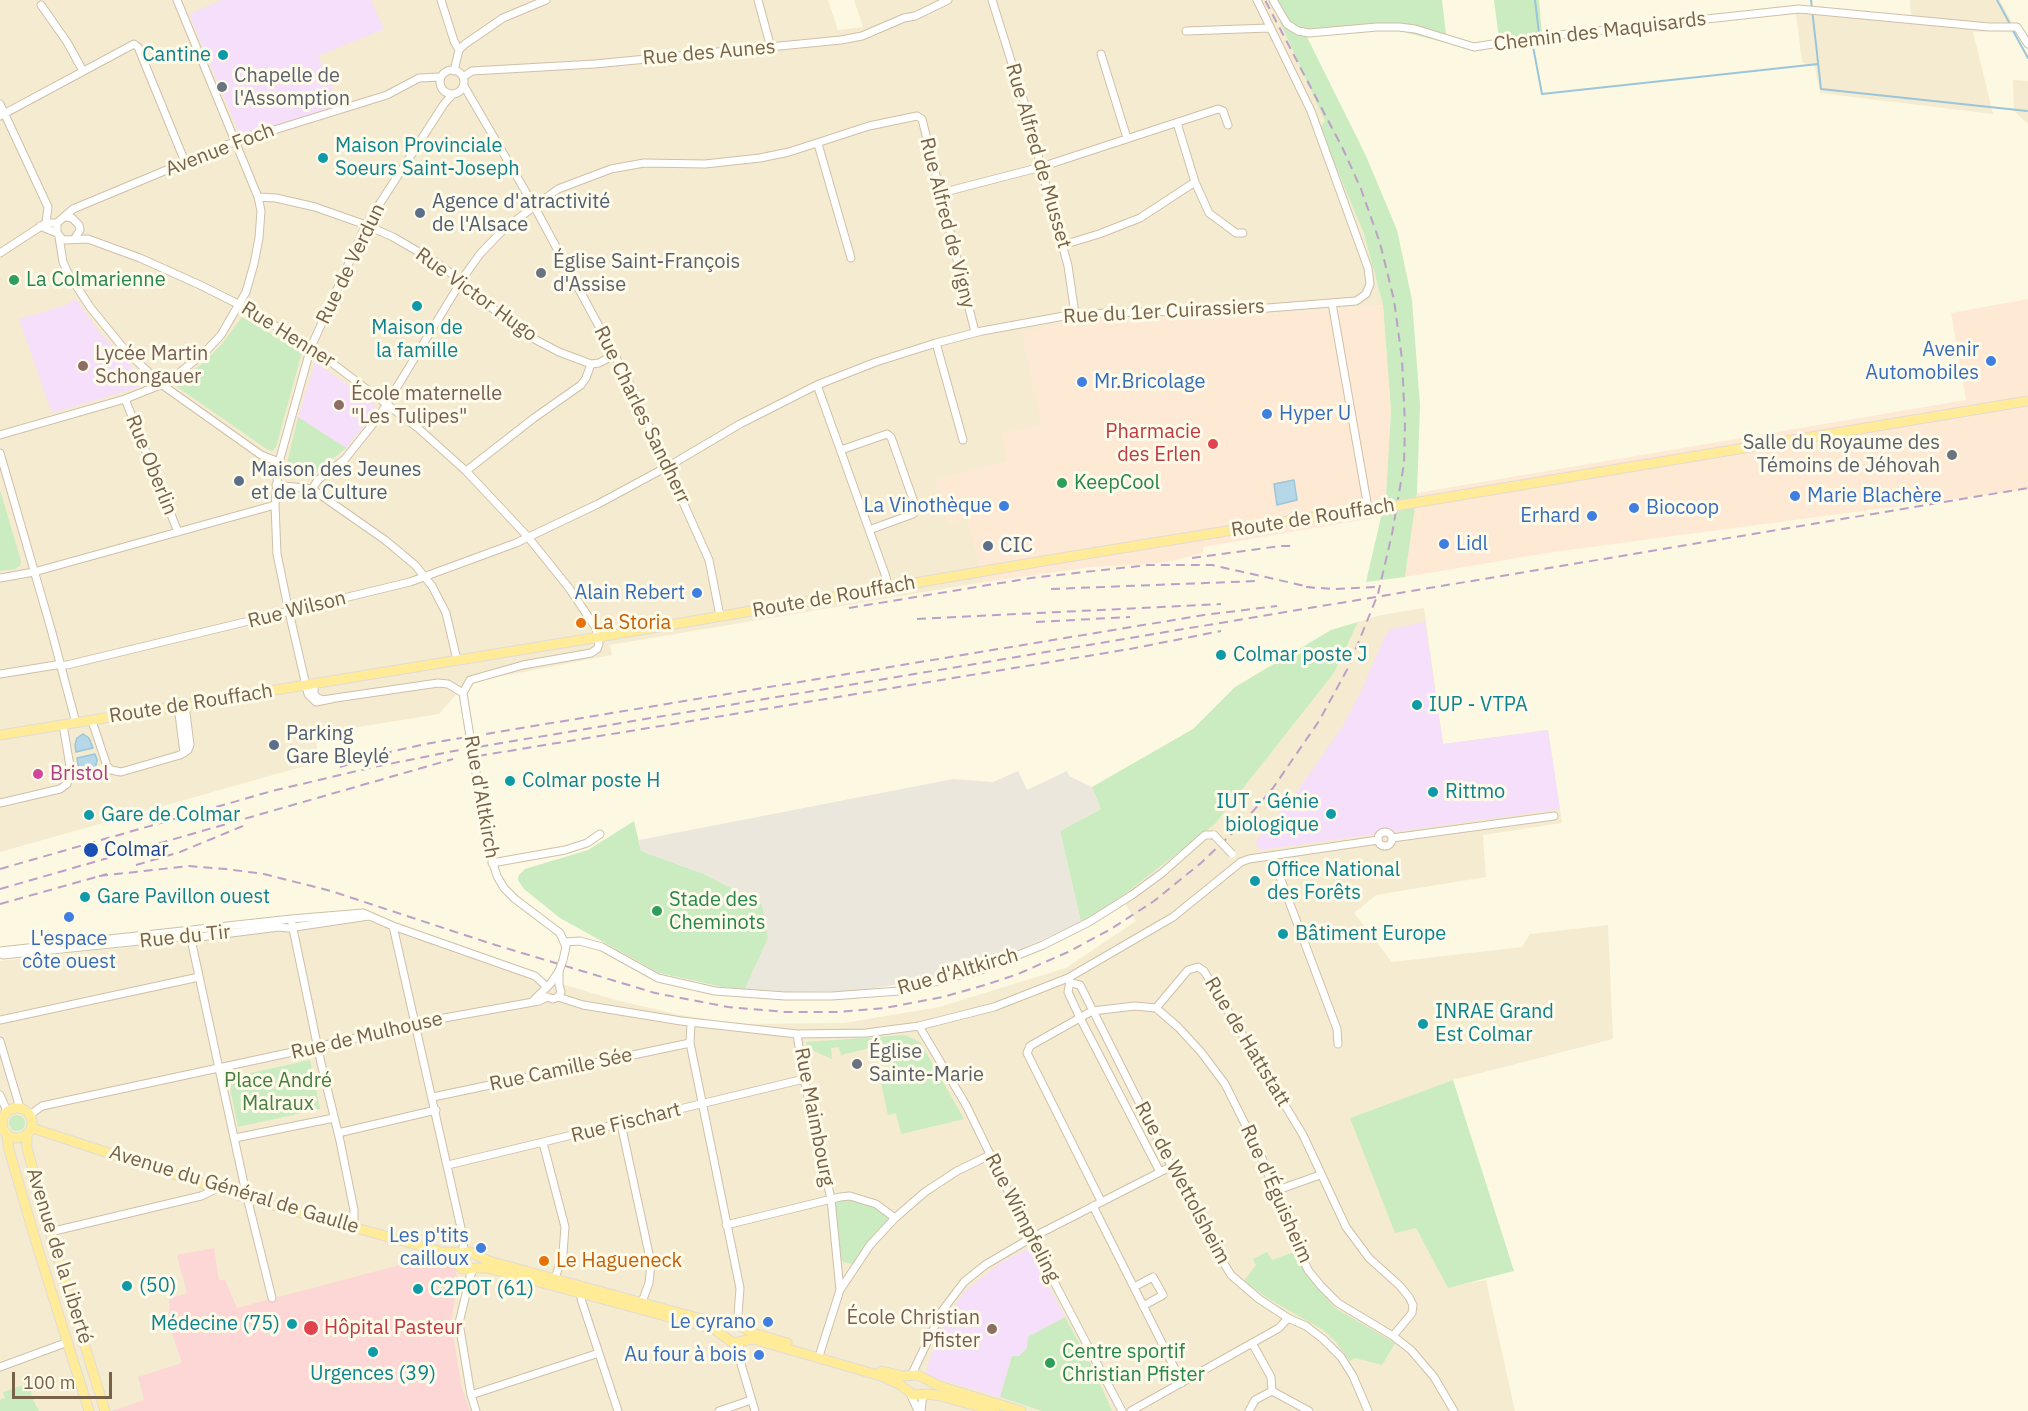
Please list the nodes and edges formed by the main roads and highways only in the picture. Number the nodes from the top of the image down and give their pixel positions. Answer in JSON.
{"nodes":[{"id":1,"x":2028,"y":401,"type":"edge"},
{"id":2,"x":64,"y":727,"type":"junction"},
{"id":3,"x":0,"y":735,"type":"edge"},
{"id":4,"x":0,"y":740,"type":"edge"},
{"id":5,"x":3,"y":1116,"type":"edge"},
{"id":6,"x":29,"y":1132,"type":"junction"},
{"id":7,"x":7,"y":1136,"type":"junction"},
{"id":8,"x":464,"y":1259,"type":"junction"},
{"id":9,"x":474,"y":1268,"type":"junction"},
{"id":10,"x":736,"y":1326,"type":"junction"},
{"id":11,"x":727,"y":1339,"type":"junction"},
{"id":12,"x":739,"y":1342,"type":"junction"},
{"id":13,"x":911,"y":1376,"type":"junction"},
{"id":14,"x":924,"y":1378,"type":"junction"},
{"id":15,"x":908,"y":1392,"type":"junction"},
{"id":16,"x":922,"y":1394,"type":"junction"},
{"id":17,"x":89,"y":1411,"type":"edge"},
{"id":18,"x":105,"y":1411,"type":"edge"},
{"id":19,"x":995,"y":1411,"type":"edge"},
{"id":20,"x":1021,"y":1411,"type":"edge"}],
"edges":[{"from":1,"to":2,"type":"main road","name":"Route de Rouffach","bridge":true},
{"from":2,"to":3,"type":"main road"},
{"from":2,"to":4,"type":"main road"},
{"from":5,"to":6,"type":"main road"},
{"from":5,"to":7,"type":"main road"},
{"from":6,"to":7,"type":"main road"},
{"from":6,"to":8,"type":"main road","name":"Avenue du Général de Gaulle"},
{"from":6,"to":18,"type":"main road","name":"Avenue de la Liberté"},
{"from":7,"to":17,"type":"main road","name":"Avenue de la Liberté"},
{"from":8,"to":9,"type":"main road"},
{"from":8,"to":9,"type":"main road"},
{"from":8,"to":10,"type":"main road","name":"Avenue du Général de Gaulle"},
{"from":9,"to":11,"type":"main road"},
{"from":10,"to":11,"type":"main road"},
{"from":10,"to":12,"type":"main road"},
{"from":10,"to":13,"type":"main road","name":"Avenue du Général de Gaulle"},
{"from":11,"to":12,"type":"main road"},
{"from":12,"to":15,"type":"main road"},
{"from":13,"to":14,"type":"main road"},
{"from":13,"to":15,"type":"main road"},
{"from":14,"to":16,"type":"main road"},
{"from":14,"to":20,"type":"main road"},
{"from":15,"to":16,"type":"main road"},
{"from":16,"to":19,"type":"main road"}]}
